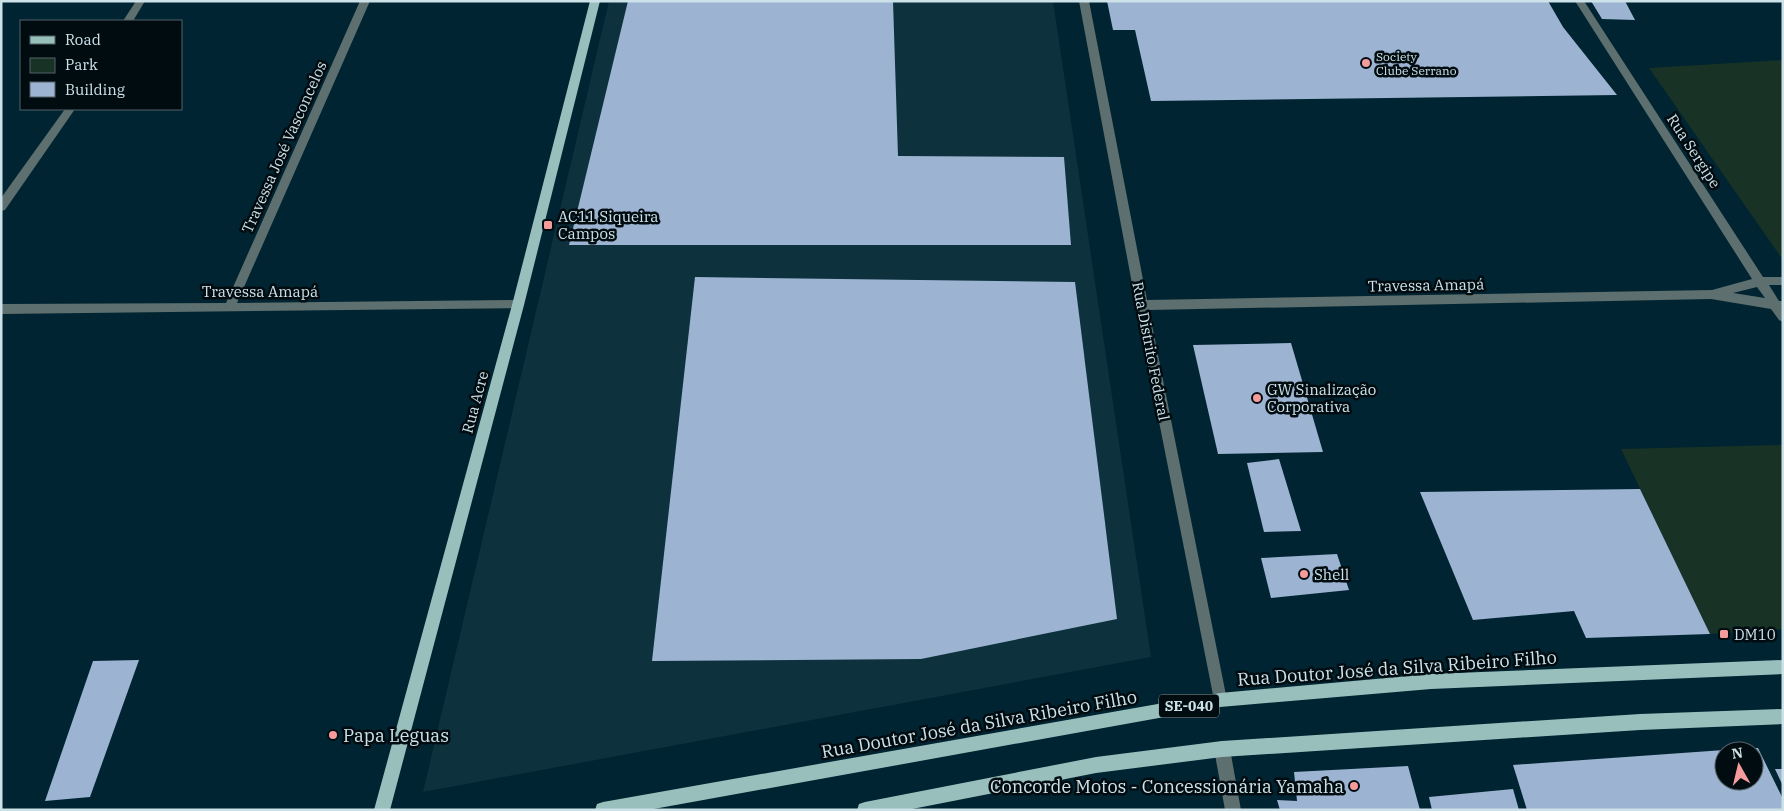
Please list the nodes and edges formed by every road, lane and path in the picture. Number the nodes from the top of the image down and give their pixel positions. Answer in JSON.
{"nodes":[{"id":1,"x":142,"y":1,"type":"edge"},
{"id":2,"x":365,"y":1,"type":"edge"},
{"id":3,"x":595,"y":1,"type":"edge"},
{"id":4,"x":1084,"y":1,"type":"edge"},
{"id":5,"x":1579,"y":1,"type":"edge"},
{"id":6,"x":129,"y":20,"type":"edge"},
{"id":7,"x":69,"y":110,"type":"edge"},
{"id":8,"x":1,"y":207,"type":"edge"},
{"id":9,"x":1761,"y":281,"type":"junction"},
{"id":10,"x":1783,"y":281,"type":"edge"},
{"id":11,"x":1711,"y":294,"type":"junction"},
{"id":12,"x":518,"y":305,"type":"junction"},
{"id":13,"x":1142,"y":305,"type":"junction"},
{"id":14,"x":230,"y":306,"type":"junction"},
{"id":15,"x":1779,"y":306,"type":"edge"},
{"id":16,"x":1,"y":309,"type":"edge"},
{"id":17,"x":1783,"y":317,"type":"edge"},
{"id":18,"x":1783,"y":668,"type":"edge"},
{"id":19,"x":1220,"y":700,"type":"junction"},
{"id":20,"x":1783,"y":716,"type":"edge"},
{"id":21,"x":1222,"y":749,"type":"junction"},
{"id":22,"x":382,"y":810,"type":"edge"},
{"id":23,"x":603,"y":810,"type":"edge"},
{"id":24,"x":865,"y":810,"type":"edge"},
{"id":25,"x":1233,"y":810,"type":"edge"}],
"edges":[{"from":1,"to":6,"type":"street"},
{"from":2,"to":14,"type":"street","name":"Travessa José Vasconcelos"},
{"from":3,"to":12,"type":"main road","name":"Rua Acre"},
{"from":4,"to":13,"type":"street","name":"Rua Distrito Federal"},
{"from":5,"to":9,"type":"street","name":"Rua Sergipe"},
{"from":7,"to":8,"type":"street"},
{"from":9,"to":10,"type":"street","name":"Travessa Amapá"},
{"from":9,"to":11,"type":"street","name":"Travessa Amapá"},
{"from":9,"to":15,"type":"street","name":"Rua Sergipe"},
{"from":11,"to":13,"type":"street","name":"Travessa Amapá"},
{"from":11,"to":15,"type":"street","name":"Travessa Amapá"},
{"from":12,"to":14,"type":"street","name":"Travessa Amapá"},
{"from":12,"to":22,"type":"main road","name":"Rua Acre"},
{"from":13,"to":19,"type":"street","name":"Rua Distrito Federal"},
{"from":14,"to":16,"type":"street","name":"Travessa Amapá"},
{"from":15,"to":17,"type":"street","name":"Rua Sergipe"},
{"from":18,"to":19,"type":"main road","name":"Rua Doutor José da Silva Ribeiro Filho","number":"SE-040"},
{"from":19,"to":23,"type":"main road","name":"Rua Doutor José da Silva Ribeiro Filho","number":"SE-040"},
{"from":20,"to":21,"type":"main road"},
{"from":21,"to":24,"type":"main road"},
{"from":21,"to":25,"type":"street"}]}
